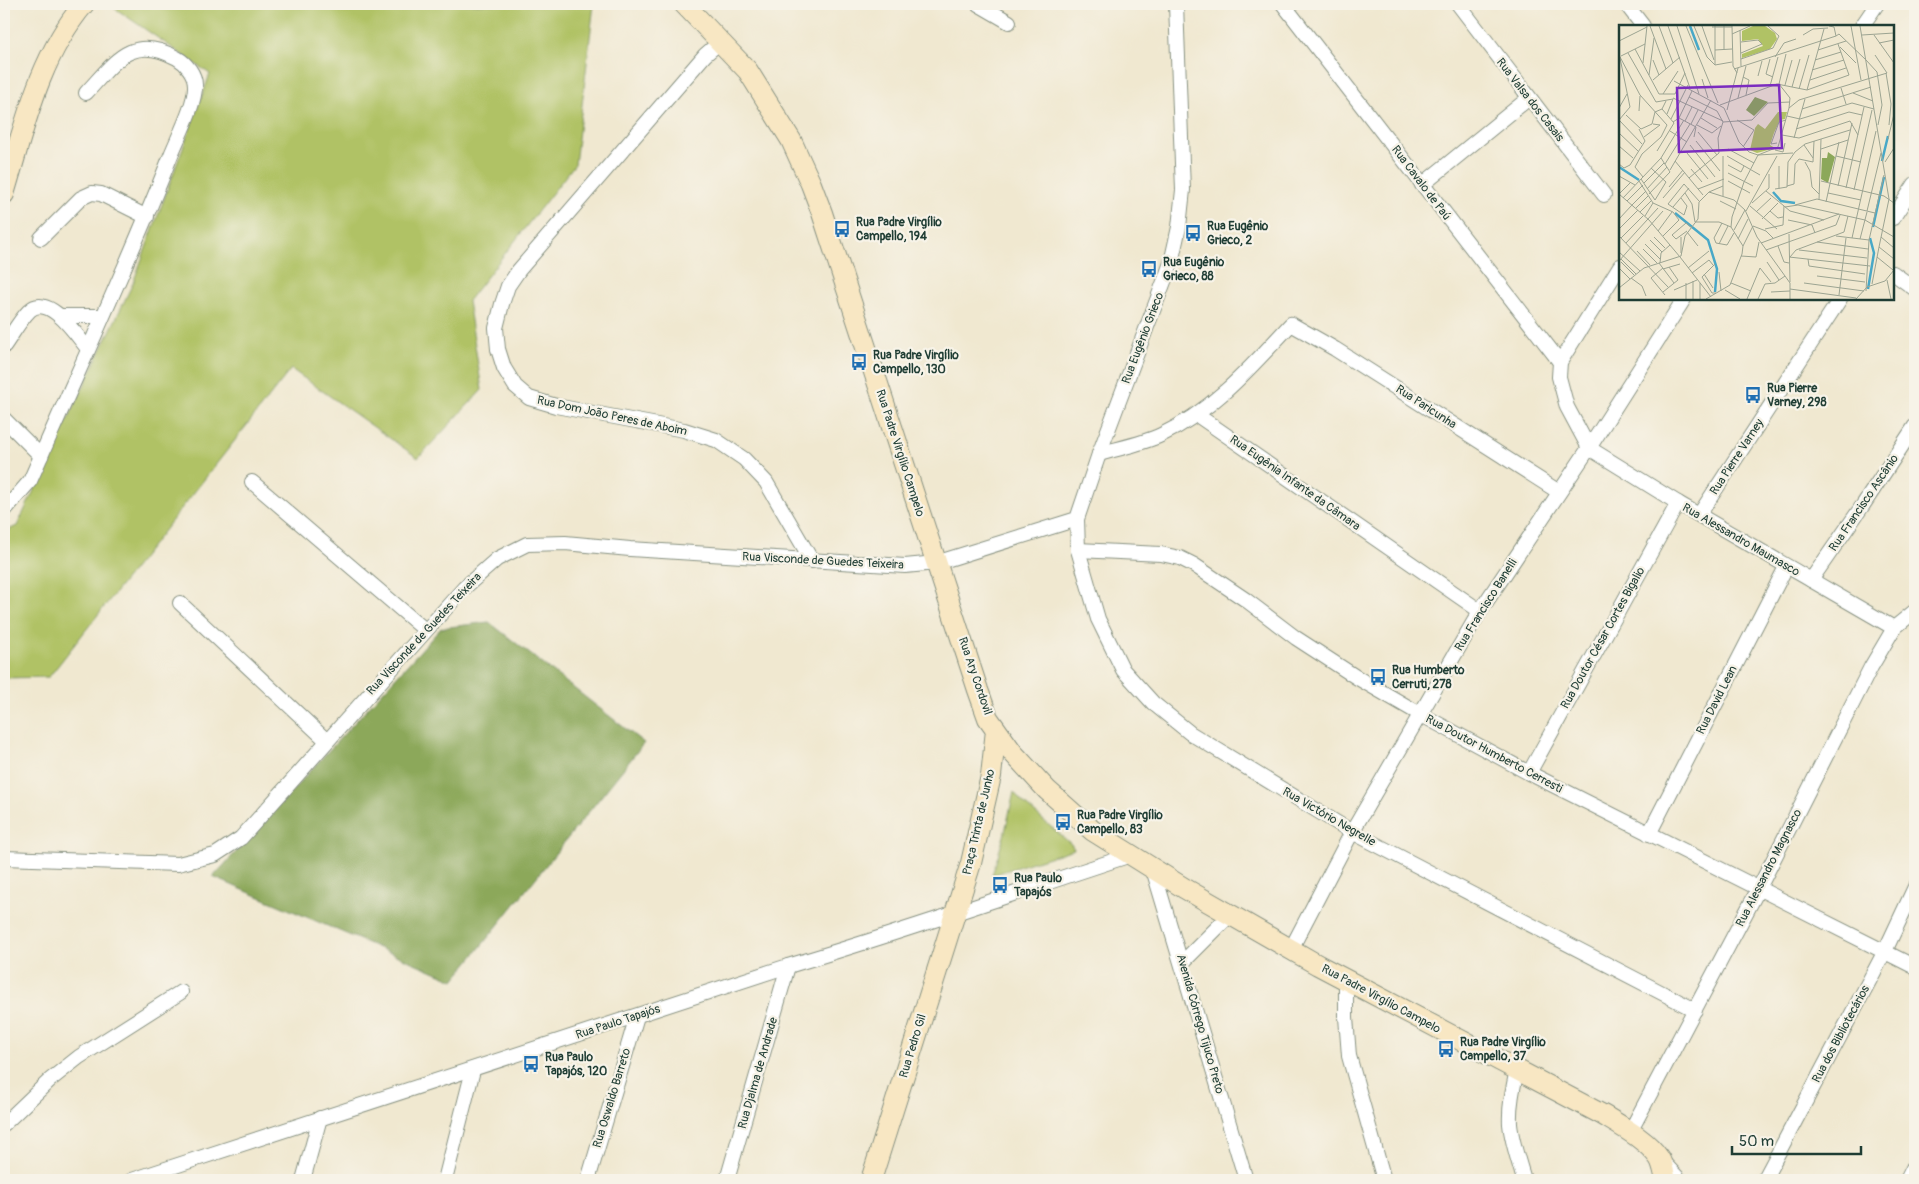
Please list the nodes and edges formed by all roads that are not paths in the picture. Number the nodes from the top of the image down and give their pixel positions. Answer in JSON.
{"nodes":[{"id":1,"x":84,"y":4,"type":"edge"},
{"id":2,"x":684,"y":4,"type":"edge"},
{"id":3,"x":978,"y":4,"type":"edge"},
{"id":4,"x":1176,"y":4,"type":"edge"},
{"id":5,"x":1283,"y":4,"type":"edge"},
{"id":6,"x":1458,"y":4,"type":"edge"},
{"id":7,"x":1626,"y":4,"type":"edge"},
{"id":8,"x":1877,"y":4,"type":"edge"},
{"id":9,"x":1009,"y":22,"type":"dead end"},
{"id":10,"x":1642,"y":25,"type":"edge"},
{"id":11,"x":1863,"y":25,"type":"edge"},
{"id":12,"x":721,"y":41,"type":"junction"},
{"id":13,"x":86,"y":93,"type":"dead end"},
{"id":14,"x":1529,"y":98,"type":"junction"},
{"id":15,"x":1915,"y":184,"type":"edge"},
{"id":16,"x":1422,"y":185,"type":"junction"},
{"id":17,"x":4,"y":194,"type":"edge"},
{"id":18,"x":1604,"y":194,"type":"dead end"},
{"id":19,"x":1894,"y":216,"type":"edge"},
{"id":20,"x":147,"y":217,"type":"junction"},
{"id":21,"x":41,"y":238,"type":"dead end"},
{"id":22,"x":1619,"y":268,"type":"edge"},
{"id":23,"x":1894,"y":274,"type":"edge"},
{"id":24,"x":1915,"y":289,"type":"edge"},
{"id":25,"x":1683,"y":300,"type":"edge"},
{"id":26,"x":1839,"y":300,"type":"edge"},
{"id":27,"x":60,"y":316,"type":"junction"},
{"id":28,"x":102,"y":316,"type":"junction"},
{"id":29,"x":4,"y":346,"type":"edge"},
{"id":30,"x":88,"y":349,"type":"junction"},
{"id":31,"x":1560,"y":362,"type":"junction"},
{"id":32,"x":1197,"y":415,"type":"junction"},
{"id":33,"x":4,"y":419,"type":"edge"},
{"id":34,"x":1915,"y":426,"type":"edge"},
{"id":35,"x":1589,"y":448,"type":"junction"},
{"id":36,"x":1099,"y":454,"type":"junction"},
{"id":37,"x":41,"y":456,"type":"junction"},
{"id":38,"x":252,"y":482,"type":"dead end"},
{"id":39,"x":1559,"y":492,"type":"junction"},
{"id":40,"x":1678,"y":503,"type":"junction"},
{"id":41,"x":4,"y":512,"type":"edge"},
{"id":42,"x":1699,"y":515,"type":"junction"},
{"id":43,"x":1077,"y":519,"type":"junction"},
{"id":44,"x":1078,"y":550,"type":"junction"},
{"id":45,"x":812,"y":561,"type":"junction"},
{"id":46,"x":936,"y":563,"type":"junction"},
{"id":47,"x":1786,"y":567,"type":"junction"},
{"id":48,"x":1811,"y":580,"type":"junction"},
{"id":49,"x":180,"y":603,"type":"dead end"},
{"id":50,"x":1480,"y":611,"type":"junction"},
{"id":51,"x":1915,"y":611,"type":"edge"},
{"id":52,"x":1894,"y":628,"type":"junction"},
{"id":53,"x":425,"y":630,"type":"junction"},
{"id":54,"x":1420,"y":714,"type":"junction"},
{"id":55,"x":996,"y":730,"type":"junction"},
{"id":56,"x":326,"y":740,"type":"junction"},
{"id":57,"x":1529,"y":773,"type":"junction"},
{"id":58,"x":1352,"y":832,"type":"junction"},
{"id":59,"x":1649,"y":834,"type":"junction"},
{"id":60,"x":1131,"y":855,"type":"junction"},
{"id":61,"x":4,"y":858,"type":"edge"},
{"id":62,"x":1153,"y":868,"type":"junction"},
{"id":63,"x":1915,"y":887,"type":"edge"},
{"id":64,"x":1759,"y":888,"type":"junction"},
{"id":65,"x":955,"y":912,"type":"junction"},
{"id":66,"x":1230,"y":915,"type":"junction"},
{"id":67,"x":1290,"y":949,"type":"junction"},
{"id":68,"x":1884,"y":951,"type":"junction"},
{"id":69,"x":1182,"y":964,"type":"junction"},
{"id":70,"x":788,"y":966,"type":"junction"},
{"id":71,"x":1915,"y":967,"type":"edge"},
{"id":72,"x":1346,"y":980,"type":"junction"},
{"id":73,"x":181,"y":992,"type":"dead end"},
{"id":74,"x":1695,"y":1010,"type":"junction"},
{"id":75,"x":637,"y":1016,"type":"junction"},
{"id":76,"x":473,"y":1070,"type":"junction"},
{"id":77,"x":1517,"y":1070,"type":"junction"},
{"id":78,"x":320,"y":1118,"type":"junction"},
{"id":79,"x":4,"y":1124,"type":"edge"},
{"id":80,"x":1630,"y":1132,"type":"junction"},
{"id":81,"x":1660,"y":1159,"type":"junction"},
{"id":82,"x":1915,"y":1164,"type":"edge"},
{"id":83,"x":169,"y":1174,"type":"edge"},
{"id":84,"x":132,"y":1180,"type":"edge"},
{"id":85,"x":303,"y":1180,"type":"edge"},
{"id":86,"x":445,"y":1180,"type":"edge"},
{"id":87,"x":588,"y":1180,"type":"edge"},
{"id":88,"x":727,"y":1180,"type":"edge"},
{"id":89,"x":871,"y":1180,"type":"edge"},
{"id":90,"x":1246,"y":1180,"type":"edge"},
{"id":91,"x":1384,"y":1180,"type":"edge"},
{"id":92,"x":1524,"y":1180,"type":"edge"},
{"id":93,"x":1666,"y":1180,"type":"edge"},
{"id":94,"x":1680,"y":1180,"type":"edge"},
{"id":95,"x":1764,"y":1180,"type":"edge"},
{"id":96,"x":1907,"y":1180,"type":"edge"}],
"edges":[{"from":1,"to":17,"type":"street"},
{"from":2,"to":12,"type":"street","name":"Rua Padre Virgílio Campelo"},
{"from":3,"to":9,"type":"street"},
{"from":4,"to":36,"type":"street","name":"Rua Eugênio Grieco"},
{"from":5,"to":16,"type":"street","name":"Rua Cavalo de Paú"},
{"from":6,"to":14,"type":"street","name":"Rua Valsa dos Casais"},
{"from":7,"to":10,"type":"street"},
{"from":8,"to":11,"type":"street"},
{"from":12,"to":45,"type":"street","name":"Rua Dom João Peres de Aboim"},
{"from":12,"to":46,"type":"street","name":"Rua Padre Virgílio Campelo"},
{"from":13,"to":20,"type":"street"},
{"from":14,"to":16,"type":"street"},
{"from":14,"to":18,"type":"street","name":"Rua Valsa dos Casais"},
{"from":15,"to":19,"type":"street"},
{"from":16,"to":31,"type":"street","name":"Rua Cavalo de Paú"},
{"from":20,"to":21,"type":"street"},
{"from":20,"to":28,"type":"street"},
{"from":22,"to":31,"type":"street"},
{"from":23,"to":24,"type":"street"},
{"from":25,"to":35,"type":"street","name":"Rua Francisco Banelli"},
{"from":26,"to":42,"type":"street","name":"Rua Pierre Varney"},
{"from":27,"to":28,"type":"street"},
{"from":27,"to":29,"type":"street"},
{"from":27,"to":30,"type":"street"},
{"from":28,"to":30,"type":"street"},
{"from":30,"to":37,"type":"street"},
{"from":31,"to":35,"type":"street"},
{"from":32,"to":36,"type":"street"},
{"from":32,"to":39,"type":"street","name":"Rua Paricunha"},
{"from":32,"to":50,"type":"street","name":"Rua Eugênia Infante da Câmara"},
{"from":33,"to":37,"type":"street"},
{"from":34,"to":48,"type":"street","name":"Rua Francisco Ascânio"},
{"from":35,"to":39,"type":"street","name":"Rua Francisco Banelli"},
{"from":35,"to":40,"type":"street","name":"Rua Alessandro Maumasco"},
{"from":36,"to":43,"type":"street","name":"Rua Eugênio Grieco"},
{"from":37,"to":41,"type":"street"},
{"from":38,"to":53,"type":"street"},
{"from":39,"to":50,"type":"street","name":"Rua Francisco Banelli"},
{"from":40,"to":42,"type":"street","name":"Rua Alessandro Maumasco"},
{"from":40,"to":57,"type":"street","name":"Rua Doutor César Cortes Bigalio"},
{"from":42,"to":47,"type":"street","name":"Rua Alessandro Maumasco"},
{"from":43,"to":44,"type":"street","name":"Rua Victório Negrelle"},
{"from":43,"to":46,"type":"street"},
{"from":44,"to":54,"type":"street","name":"Rua Doutor Humberto Cerresti"},
{"from":44,"to":58,"type":"street","name":"Rua Victório Negrelle"},
{"from":45,"to":46,"type":"street","name":"Rua Visconde de Guedes Teixeira"},
{"from":45,"to":53,"type":"street","name":"Rua Visconde de Guedes Teixeira"},
{"from":46,"to":55,"type":"street","name":"Rua Ary Cordovil"},
{"from":47,"to":48,"type":"street","name":"Rua Alessandro Maumasco"},
{"from":47,"to":59,"type":"street","name":"Rua David Lean"},
{"from":48,"to":52,"type":"street","name":"Rua Alessandro Maumasco"},
{"from":49,"to":56,"type":"street"},
{"from":50,"to":54,"type":"street","name":"Rua Francisco Banelli"},
{"from":51,"to":52,"type":"street","name":"Rua Alessandro Magnasco"},
{"from":52,"to":64,"type":"street","name":"Rua Alessandro Magnasco"},
{"from":53,"to":56,"type":"street","name":"Rua Visconde de Guedes Teixeira"},
{"from":54,"to":57,"type":"street","name":"Rua Doutor Humberto Cerresti"},
{"from":54,"to":58,"type":"street","name":"Rua Francisco Banelli"},
{"from":55,"to":60,"type":"street","name":"Rua Ary Cordovil"},
{"from":55,"to":65,"type":"street","name":"Praça Trinta de Junho"},
{"from":56,"to":61,"type":"street","name":"Rua Visconde de Guedes Teixeira"},
{"from":57,"to":59,"type":"street","name":"Rua Doutor Humberto Cerresti"},
{"from":58,"to":67,"type":"street","name":"Rua Francisco Banelli"},
{"from":58,"to":74,"type":"street","name":"Rua Victório Negrelle"},
{"from":59,"to":64,"type":"street","name":"Rua Doutor Humberto Cerresti"},
{"from":60,"to":62,"type":"street","name":"Rua Ary Cordovil"},
{"from":60,"to":65,"type":"street","name":"Rua Paulo Tapajós"},
{"from":62,"to":66,"type":"street","name":"Rua Padre Virgílio Campelo"},
{"from":62,"to":69,"type":"street","name":"Avenida Córrego Tijuco Preto"},
{"from":63,"to":68,"type":"street","name":"Rua dos Bibliotecários"},
{"from":64,"to":68,"type":"street","name":"Rua Doutor Humberto Cerresti"},
{"from":64,"to":74,"type":"street","name":"Rua Alessandro Magnasco"},
{"from":65,"to":70,"type":"street","name":"Rua Paulo Tapajós"},
{"from":65,"to":89,"type":"street","name":"Rua Pedro Gil"},
{"from":66,"to":67,"type":"street","name":"Rua Padre Virgílio Campelo"},
{"from":66,"to":69,"type":"street"},
{"from":67,"to":72,"type":"street","name":"Rua Padre Virgílio Campelo"},
{"from":68,"to":71,"type":"street","name":"Rua Doutor Humberto Cerresti"},
{"from":68,"to":95,"type":"street","name":"Rua dos Bibliotecários"},
{"from":69,"to":90,"type":"street","name":"Avenida Córrego Tijuco Preto"},
{"from":70,"to":75,"type":"street","name":"Rua Paulo Tapajós"},
{"from":70,"to":88,"type":"street","name":"Rua Djalma de Andrade"},
{"from":72,"to":77,"type":"street","name":"Rua Padre Virgílio Campelo"},
{"from":72,"to":91,"type":"street"},
{"from":73,"to":79,"type":"street"},
{"from":74,"to":80,"type":"street","name":"Rua Alessandro Magnasco"},
{"from":75,"to":76,"type":"street","name":"Rua Paulo Tapajós"},
{"from":75,"to":87,"type":"street","name":"Rua Oswaldo Barreto"},
{"from":76,"to":78,"type":"street","name":"Rua Paulo Tapajós"},
{"from":76,"to":86,"type":"street"},
{"from":77,"to":80,"type":"street","name":"Rua Padre Virgílio Campelo"},
{"from":77,"to":92,"type":"street"},
{"from":78,"to":83,"type":"street","name":"Rua Paulo Tapajós"},
{"from":78,"to":85,"type":"street"},
{"from":80,"to":81,"type":"street","name":"Rua Padre Virgílio Campelo"},
{"from":81,"to":93,"type":"street"},
{"from":81,"to":94,"type":"street"},
{"from":82,"to":96,"type":"street"},
{"from":83,"to":84,"type":"street","name":"Rua Paulo Tapajós"}]}
